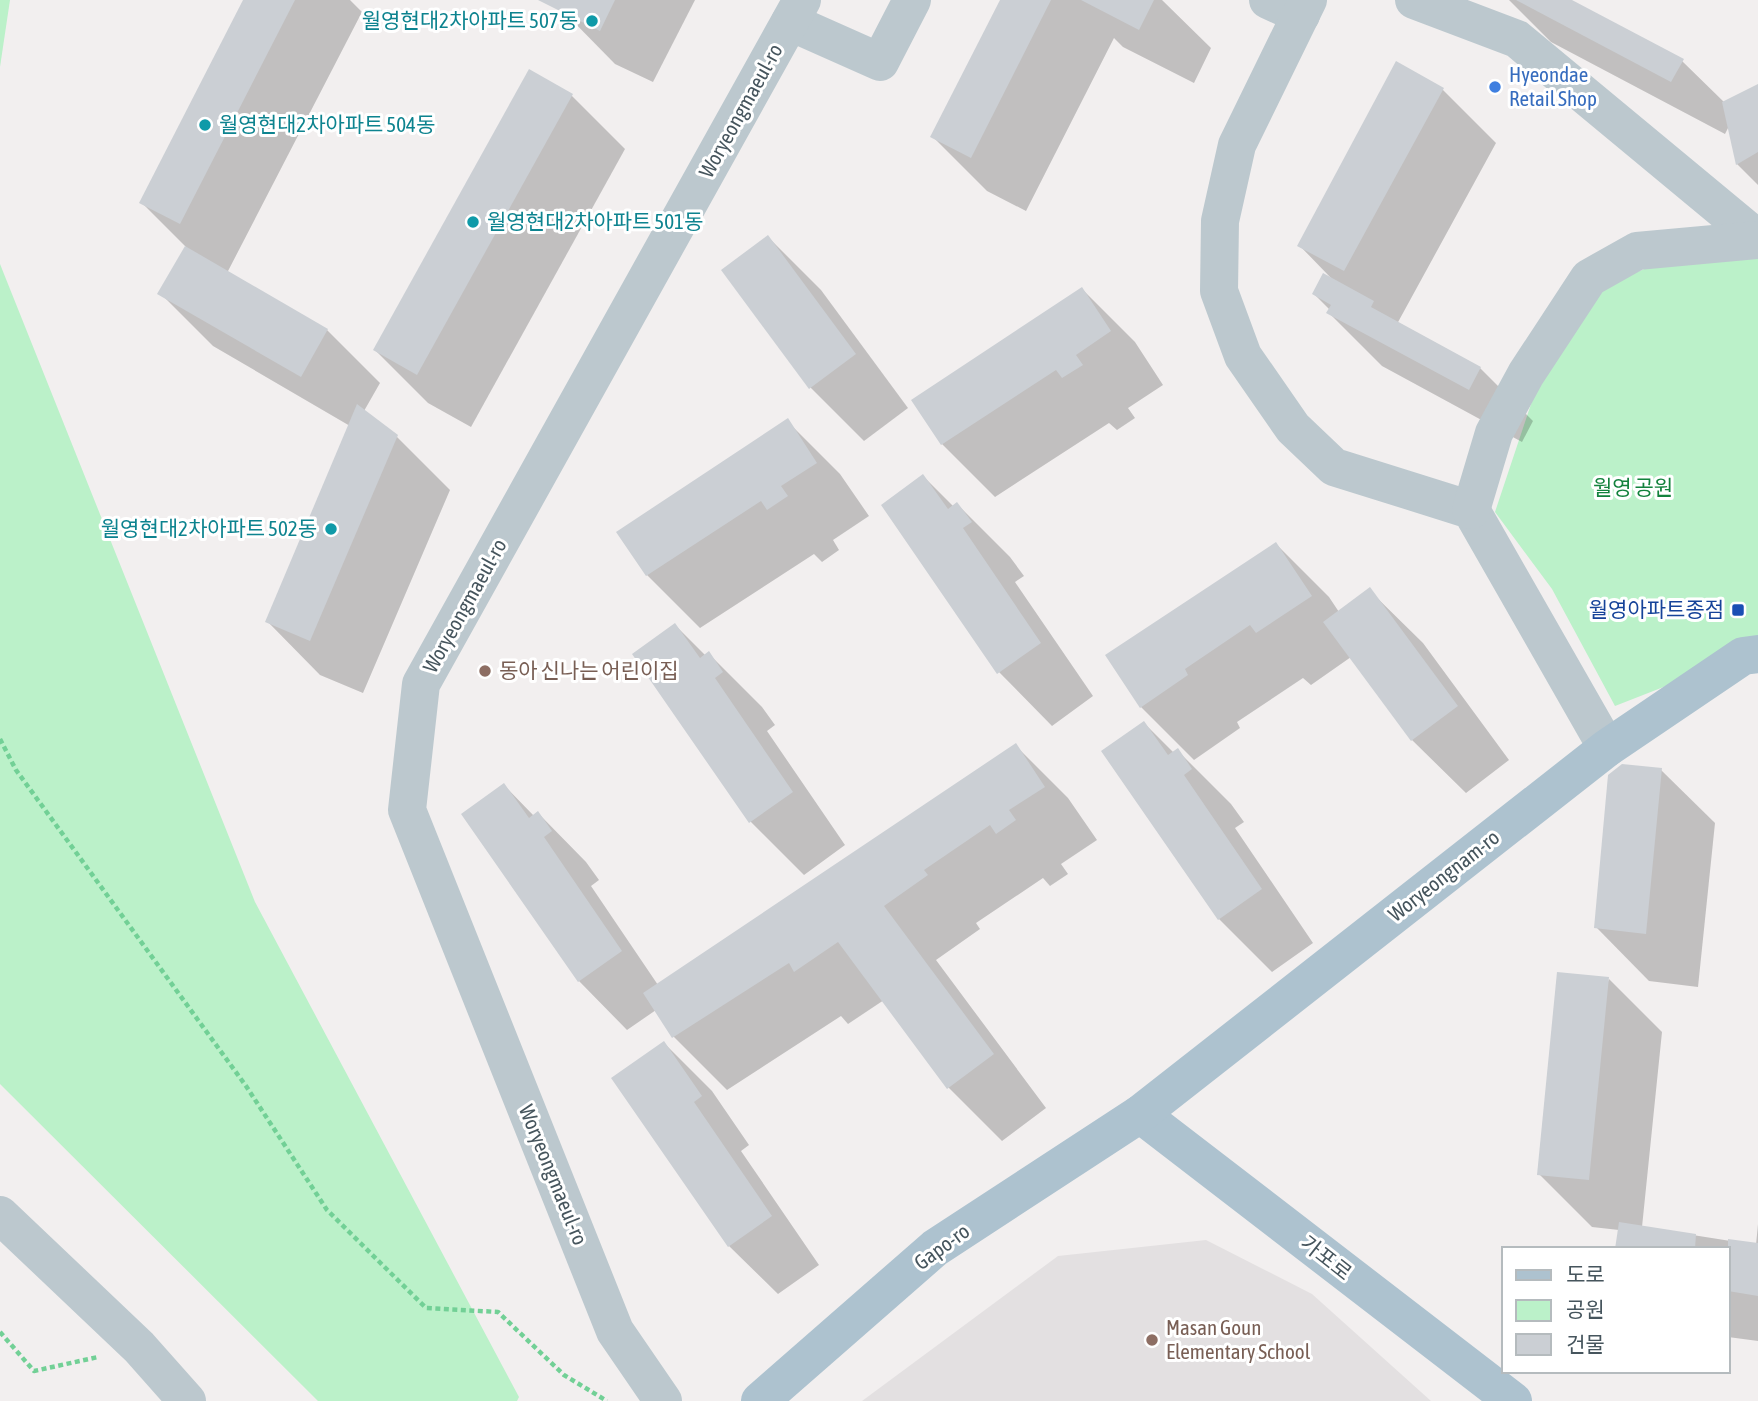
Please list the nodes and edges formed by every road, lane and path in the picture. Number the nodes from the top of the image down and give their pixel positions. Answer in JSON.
{"nodes":[{"id":1,"x":912,"y":0,"type":"edge"},
{"id":2,"x":1415,"y":0,"type":"edge"},
{"id":3,"x":1292,"y":5,"type":"edge"},
{"id":4,"x":796,"y":11,"type":"edge"},
{"id":5,"x":1758,"y":239,"type":"edge"},
{"id":6,"x":1471,"y":510,"type":"junction"},
{"id":7,"x":1758,"y":654,"type":"edge"},
{"id":8,"x":0,"y":739,"type":"edge"},
{"id":9,"x":1607,"y":748,"type":"junction"},
{"id":10,"x":1140,"y":1114,"type":"junction"},
{"id":11,"x":0,"y":1215,"type":"edge"},
{"id":12,"x":0,"y":1332,"type":"edge"},
{"id":13,"x":139,"y":1347,"type":"junction"},
{"id":14,"x":187,"y":1401,"type":"edge"},
{"id":15,"x":607,"y":1401,"type":"edge"},
{"id":16,"x":663,"y":1401,"type":"edge"},
{"id":17,"x":760,"y":1401,"type":"edge"},
{"id":18,"x":1513,"y":1401,"type":"edge"}],
"edges":[{"from":1,"to":4,"type":"street"},
{"from":2,"to":5,"type":"street"},
{"from":3,"to":6,"type":"street"},
{"from":4,"to":16,"type":"street","name":"Woryeongmaeul-ro"},
{"from":5,"to":6,"type":"street"},
{"from":6,"to":9,"type":"street"},
{"from":7,"to":9,"type":"main road","name":"Woryeongnam-ro"},
{"from":8,"to":15,"type":"path"},
{"from":9,"to":10,"type":"main road","name":"Woryeongnam-ro"},
{"from":10,"to":17,"type":"main road","name":"Gapo-ro"},
{"from":10,"to":18,"type":"main road","name":"가포로"},
{"from":11,"to":13,"type":"street"},
{"from":12,"to":13,"type":"path"},
{"from":13,"to":14,"type":"street"}]}
